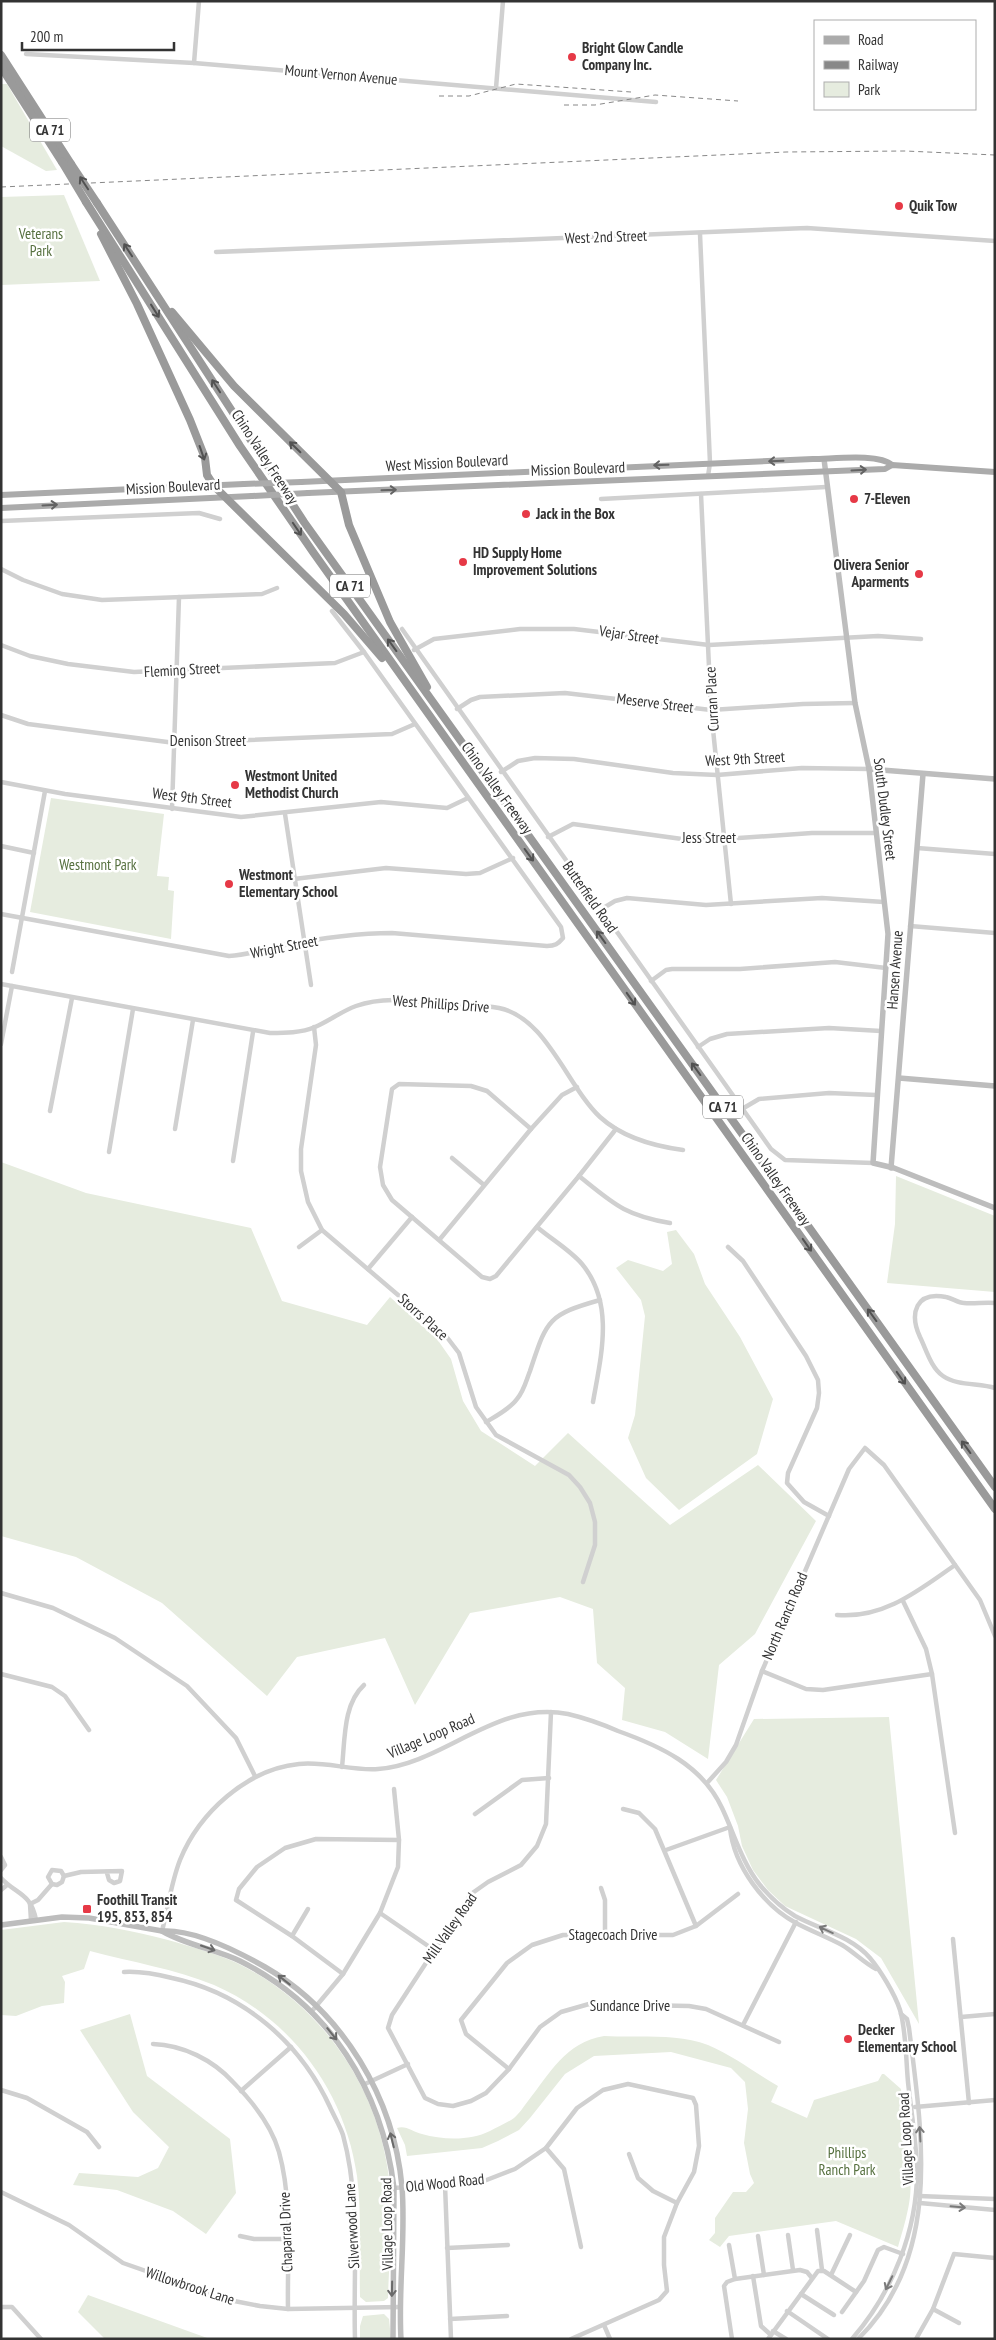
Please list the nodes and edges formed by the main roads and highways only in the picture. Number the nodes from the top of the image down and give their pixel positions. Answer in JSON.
{"nodes":[{"id":1,"x":1,"y":55,"type":"edge"},
{"id":2,"x":1,"y":67,"type":"edge"},
{"id":3,"x":24,"y":96,"type":"junction"},
{"id":4,"x":92,"y":211,"type":"junction"},
{"id":5,"x":159,"y":297,"type":"junction"},
{"id":6,"x":892,"y":465,"type":"junction"},
{"id":7,"x":825,"y":471,"type":"joint"},
{"id":8,"x":995,"y":472,"type":"edge"},
{"id":9,"x":329,"y":480,"type":"junction"},
{"id":10,"x":214,"y":486,"type":"junction"},
{"id":11,"x":341,"y":492,"type":"junction"},
{"id":12,"x":1,"y":495,"type":"edge"},
{"id":13,"x":223,"y":497,"type":"junction"},
{"id":14,"x":1,"y":508,"type":"edge"},
{"id":15,"x":420,"y":705,"type":"junction"},
{"id":16,"x":451,"y":728,"type":"junction"},
{"id":17,"x":995,"y":1487,"type":"edge"},
{"id":18,"x":995,"y":1510,"type":"edge"}],
"edges":[{"from":1,"to":3,"type":"highway","name":"Chino Valley Freeway","number":"CA 71"},
{"from":2,"to":3,"type":"highway","name":"Chino Valley Freeway","number":"CA 71"},
{"from":3,"to":4,"type":"highway","name":"Chino Valley Freeway","number":"CA 71","bridge":true},
{"from":5,"to":3,"type":"highway","name":"Chino Valley Freeway","number":"CA 71","one_way":true,"bridge":true},
{"from":4,"to":10,"type":"highway","one_way":true},
{"from":4,"to":15,"type":"highway","name":"Chino Valley Freeway","number":"CA 71","one_way":true},
{"from":9,"to":5,"type":"highway","one_way":true},
{"from":16,"to":5,"type":"highway","name":"Chino Valley Freeway","number":"CA 71","one_way":true},
{"from":7,"to":6,"type":"main road","name":"West Mission Boulevard","one_way":true},
{"from":6,"to":8,"type":"main road","name":"West Mission Boulevard"},
{"from":6,"to":9,"type":"main road","name":"West Mission Boulevard","one_way":true},
{"from":11,"to":7,"type":"main road","name":"Mission Boulevard","one_way":true},
{"from":9,"to":10,"type":"main road","name":"West Mission Boulevard","bridge":true},
{"from":9,"to":11,"type":"highway"},
{"from":10,"to":12,"type":"main road","name":"West Mission Boulevard"},
{"from":10,"to":13,"type":"highway"},
{"from":11,"to":13,"type":"main road","name":"Mission Boulevard","bridge":true},
{"from":11,"to":16,"type":"highway"},
{"from":14,"to":13,"type":"main road","name":"Mission Boulevard","one_way":true},
{"from":13,"to":15,"type":"highway"},
{"from":15,"to":18,"type":"highway","name":"Chino Valley Freeway","number":"CA 71","one_way":true},
{"from":17,"to":16,"type":"highway","name":"Chino Valley Freeway","number":"CA 71","one_way":true}]}
